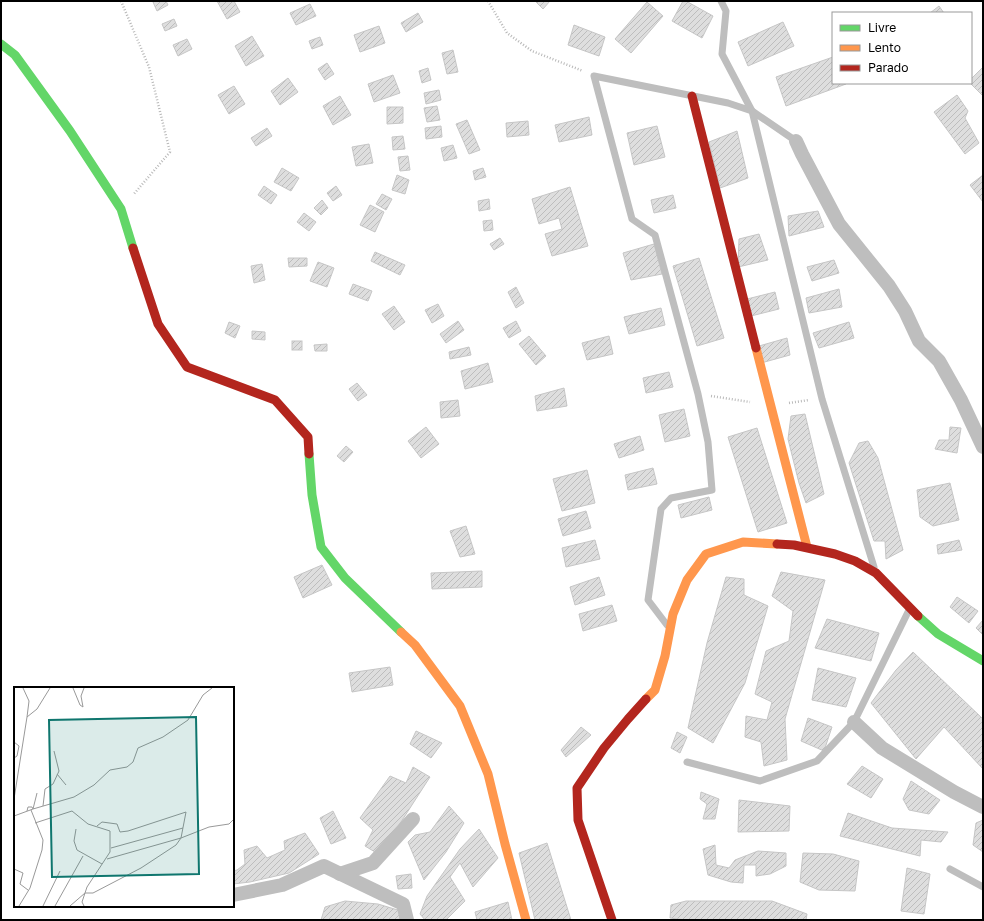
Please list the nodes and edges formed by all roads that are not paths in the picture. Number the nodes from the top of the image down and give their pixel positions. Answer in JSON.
{"nodes":[{"id":1,"x":721,"y":1,"type":"edge"},
{"id":2,"x":1,"y":44,"type":"edge"},
{"id":3,"x":692,"y":96,"type":"junction"},
{"id":4,"x":752,"y":111,"type":"junction"},
{"id":5,"x":796,"y":141,"type":"joint"},
{"id":6,"x":983,"y":446,"type":"edge"},
{"id":7,"x":807,"y":547,"type":"junction"},
{"id":8,"x":876,"y":573,"type":"junction"},
{"id":9,"x":910,"y":608,"type":"junction"},
{"id":10,"x":670,"y":630,"type":"junction"},
{"id":11,"x":983,"y":661,"type":"edge"},
{"id":12,"x":854,"y":722,"type":"junction"},
{"id":13,"x":687,"y":762,"type":"dead end"},
{"id":14,"x":983,"y":807,"type":"edge"},
{"id":15,"x":413,"y":819,"type":"dead end"},
{"id":16,"x":950,"y":869,"type":"dead end"},
{"id":17,"x":340,"y":874,"type":"junction"},
{"id":18,"x":983,"y":887,"type":"edge"},
{"id":19,"x":234,"y":895,"type":"edge"},
{"id":20,"x":407,"y":920,"type":"edge"},
{"id":21,"x":526,"y":920,"type":"edge"},
{"id":22,"x":612,"y":920,"type":"edge"}],
"edges":[{"from":1,"to":4,"type":"lane"},
{"from":2,"to":21,"type":"street"},
{"from":3,"to":4,"type":"lane"},
{"from":3,"to":7,"type":"street"},
{"from":3,"to":10,"type":"lane"},
{"from":4,"to":5,"type":"lane"},
{"from":4,"to":8,"type":"lane"},
{"from":5,"to":6,"type":"street"},
{"from":7,"to":8,"type":"street"},
{"from":7,"to":10,"type":"street"},
{"from":8,"to":9,"type":"street"},
{"from":9,"to":11,"type":"street"},
{"from":9,"to":12,"type":"lane"},
{"from":10,"to":22,"type":"street"},
{"from":12,"to":13,"type":"lane"},
{"from":12,"to":14,"type":"street"},
{"from":15,"to":17,"type":"street"},
{"from":16,"to":18,"type":"lane"},
{"from":17,"to":19,"type":"street"},
{"from":17,"to":20,"type":"street"}]}
